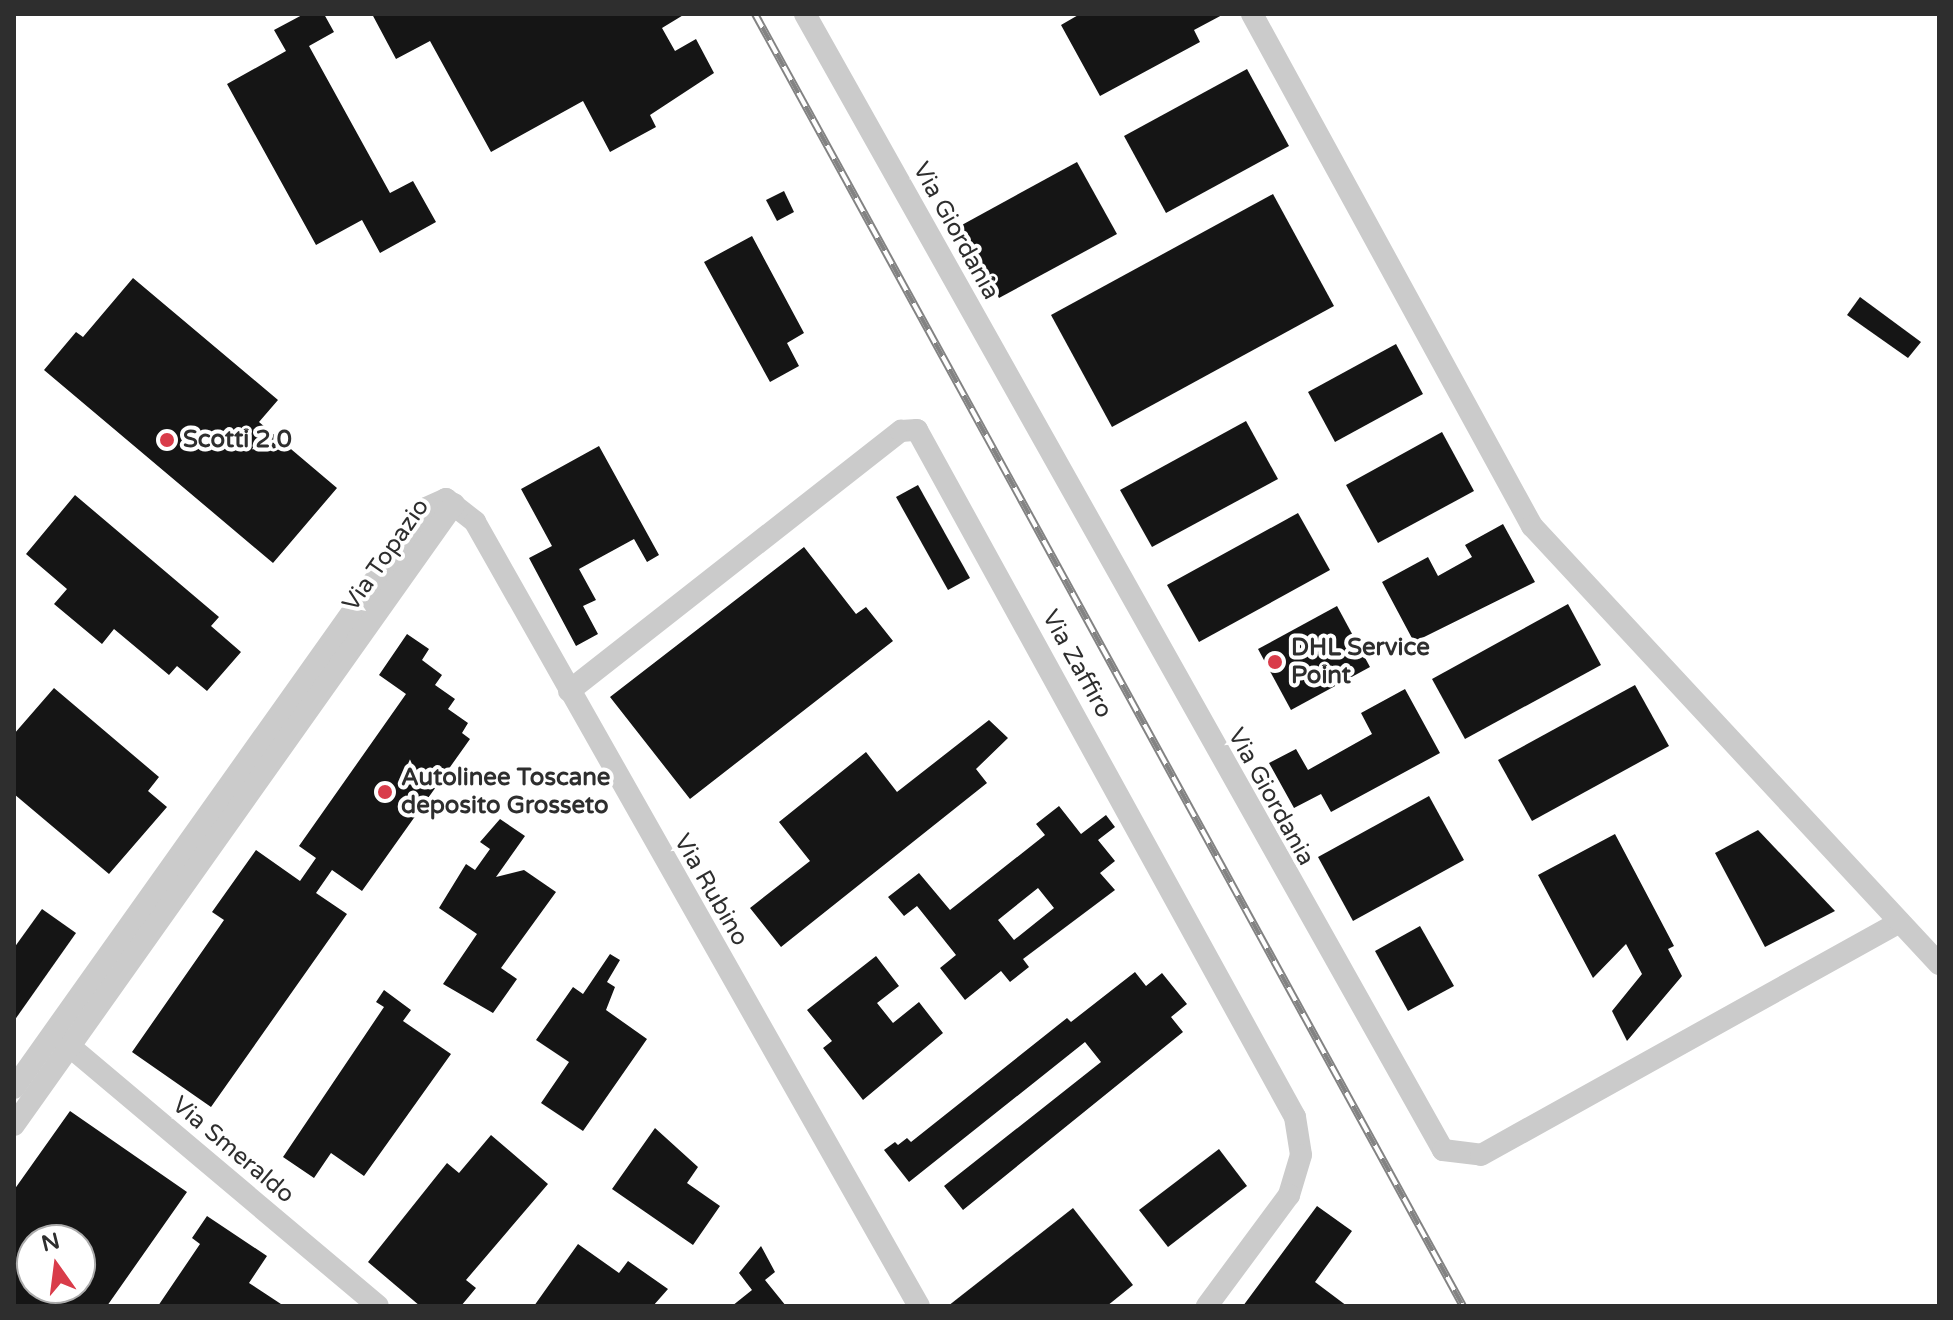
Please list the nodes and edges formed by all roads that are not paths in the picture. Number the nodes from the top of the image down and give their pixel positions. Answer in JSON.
{"nodes":[{"id":1,"x":805,"y":14,"type":"edge"},
{"id":2,"x":1252,"y":14,"type":"edge"},
{"id":3,"x":454,"y":504,"type":"joint"},
{"id":4,"x":569,"y":691,"type":"junction"},
{"id":5,"x":1900,"y":922,"type":"junction"},
{"id":6,"x":1939,"y":964,"type":"edge"},
{"id":7,"x":62,"y":1040,"type":"junction"},
{"id":8,"x":14,"y":1088,"type":"edge"},
{"id":9,"x":14,"y":1125,"type":"edge"},
{"id":10,"x":378,"y":1306,"type":"edge"},
{"id":11,"x":919,"y":1306,"type":"edge"},
{"id":12,"x":1207,"y":1306,"type":"edge"}],
"edges":[{"from":1,"to":5,"type":"street","name":"Via Giordania"},
{"from":2,"to":5,"type":"street"},
{"from":3,"to":4,"type":"street","name":"Via Rubino"},
{"from":3,"to":7,"type":"street","name":"Via Topazio"},
{"from":4,"to":11,"type":"street","name":"Via Rubino"},
{"from":4,"to":12,"type":"street","name":"Via Zaffiro"},
{"from":5,"to":6,"type":"street"},
{"from":7,"to":8,"type":"street","name":"Via Topazio"},
{"from":7,"to":9,"type":"street","name":"Via Topazio"},
{"from":7,"to":10,"type":"street","name":"Via Smeraldo"}]}
